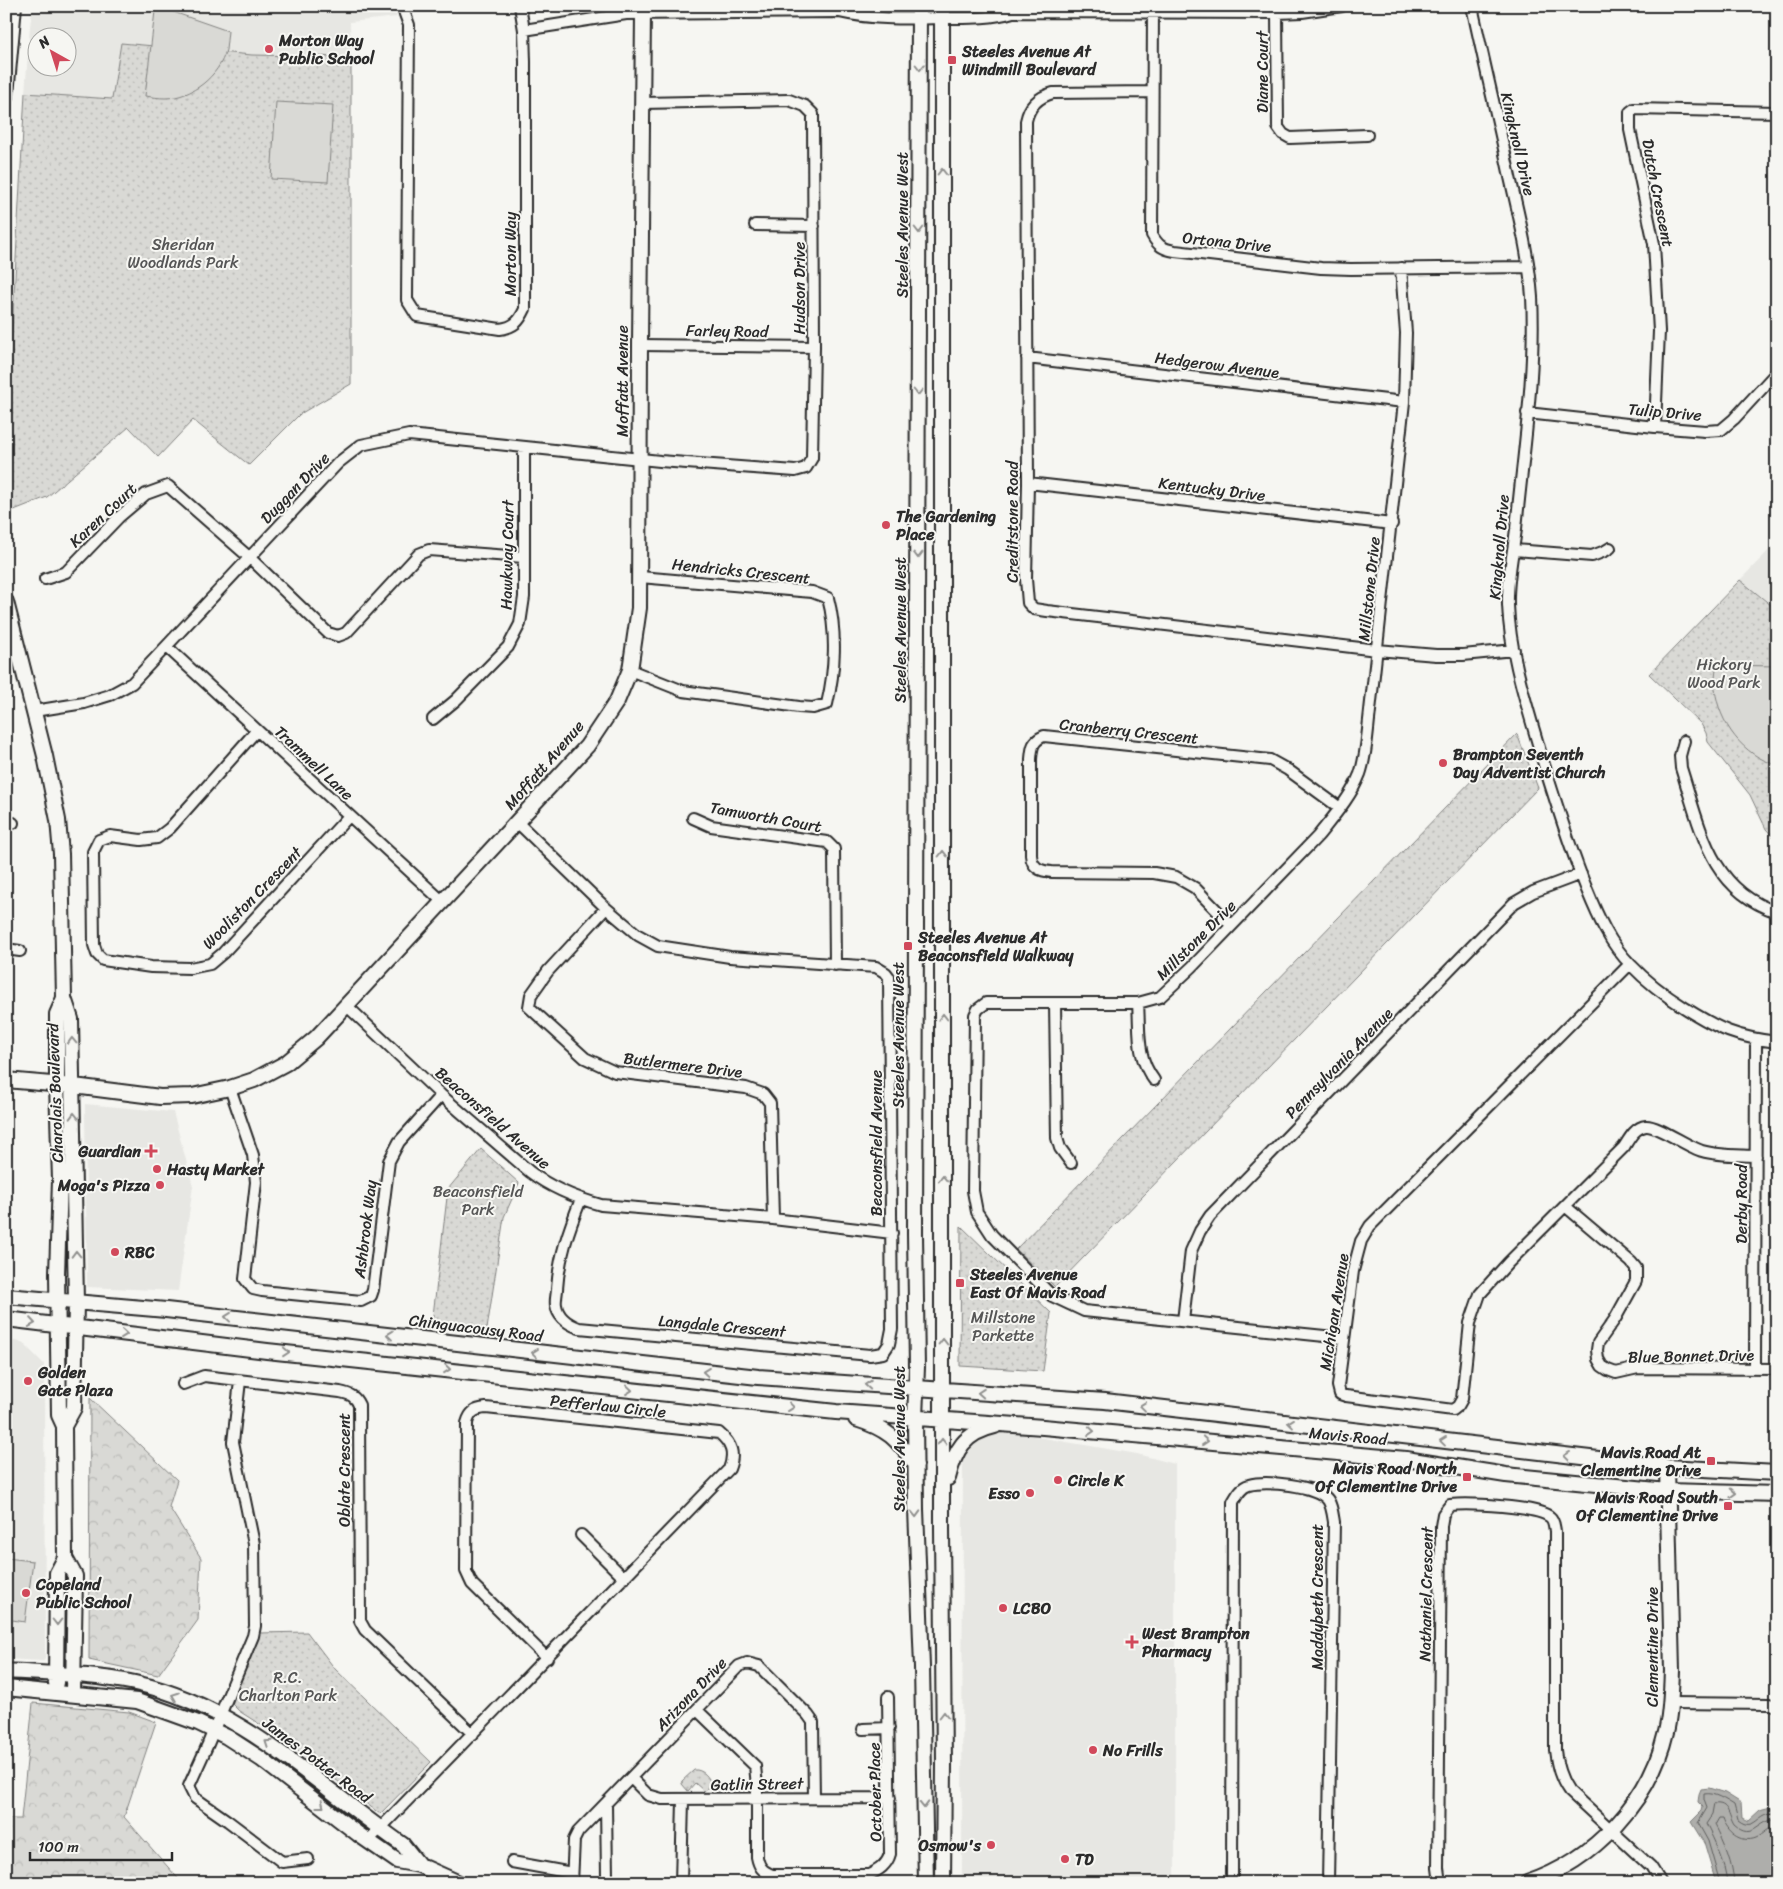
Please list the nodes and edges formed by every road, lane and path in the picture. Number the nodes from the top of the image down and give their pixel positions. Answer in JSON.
{"nodes":[{"id":1,"x":14,"y":6,"type":"edge"},
{"id":2,"x":402,"y":6,"type":"edge"},
{"id":3,"x":520,"y":6,"type":"edge"},
{"id":4,"x":851,"y":6,"type":"edge"},
{"id":5,"x":968,"y":6,"type":"edge"},
{"id":6,"x":1342,"y":6,"type":"edge"},
{"id":7,"x":1472,"y":6,"type":"edge"},
{"id":8,"x":1153,"y":9,"type":"edge"},
{"id":9,"x":642,"y":10,"type":"edge"},
{"id":10,"x":839,"y":12,"type":"junction"},
{"id":11,"x":920,"y":12,"type":"edge"},
{"id":12,"x":942,"y":12,"type":"edge"},
{"id":13,"x":1013,"y":12,"type":"junction"},
{"id":14,"x":1277,"y":13,"type":"junction"},
{"id":15,"x":524,"y":30,"type":"junction"},
{"id":16,"x":1152,"y":92,"type":"junction"},
{"id":17,"x":6,"y":95,"type":"edge"},
{"id":18,"x":642,"y":102,"type":"junction"},
{"id":19,"x":1777,"y":112,"type":"edge"},
{"id":20,"x":1367,"y":135,"type":"dead end"},
{"id":21,"x":755,"y":225,"type":"dead end"},
{"id":22,"x":814,"y":226,"type":"junction"},
{"id":23,"x":1527,"y":267,"type":"junction"},
{"id":24,"x":1401,"y":268,"type":"junction"},
{"id":25,"x":640,"y":344,"type":"junction"},
{"id":26,"x":814,"y":347,"type":"junction"},
{"id":27,"x":1027,"y":358,"type":"junction"},
{"id":28,"x":1777,"y":372,"type":"edge"},
{"id":29,"x":1404,"y":402,"type":"junction"},
{"id":30,"x":1527,"y":413,"type":"junction"},
{"id":31,"x":1655,"y":427,"type":"junction"},
{"id":32,"x":524,"y":446,"type":"junction"},
{"id":33,"x":640,"y":458,"type":"junction"},
{"id":34,"x":1028,"y":483,"type":"junction"},
{"id":35,"x":1392,"y":524,"type":"junction"},
{"id":36,"x":1610,"y":548,"type":"dead end"},
{"id":37,"x":1514,"y":550,"type":"junction"},
{"id":38,"x":250,"y":558,"type":"junction"},
{"id":39,"x":524,"y":558,"type":"junction"},
{"id":40,"x":640,"y":576,"type":"junction"},
{"id":41,"x":45,"y":579,"type":"dead end"},
{"id":42,"x":6,"y":602,"type":"edge"},
{"id":43,"x":167,"y":647,"type":"junction"},
{"id":44,"x":1378,"y":650,"type":"junction"},
{"id":45,"x":1514,"y":650,"type":"junction"},
{"id":46,"x":630,"y":670,"type":"junction"},
{"id":47,"x":34,"y":711,"type":"junction"},
{"id":48,"x":433,"y":718,"type":"dead end"},
{"id":49,"x":257,"y":730,"type":"junction"},
{"id":50,"x":1684,"y":741,"type":"dead end"},
{"id":51,"x":1340,"y":808,"type":"junction"},
{"id":52,"x":349,"y":816,"type":"junction"},
{"id":53,"x":693,"y":818,"type":"dead end"},
{"id":54,"x":517,"y":822,"type":"junction"},
{"id":55,"x":1581,"y":874,"type":"junction"},
{"id":56,"x":442,"y":901,"type":"junction"},
{"id":57,"x":606,"y":908,"type":"junction"},
{"id":58,"x":1777,"y":912,"type":"edge"},
{"id":59,"x":1232,"y":925,"type":"junction"},
{"id":60,"x":6,"y":949,"type":"edge"},
{"id":61,"x":20,"y":951,"type":"dead end"},
{"id":62,"x":1630,"y":964,"type":"junction"},
{"id":63,"x":835,"y":965,"type":"junction"},
{"id":64,"x":64,"y":998,"type":"junction"},
{"id":65,"x":1055,"y":1003,"type":"junction"},
{"id":66,"x":1138,"y":1003,"type":"junction"},
{"id":67,"x":346,"y":1006,"type":"junction"},
{"id":68,"x":1756,"y":1040,"type":"junction"},
{"id":69,"x":1777,"y":1042,"type":"edge"},
{"id":70,"x":6,"y":1080,"type":"edge"},
{"id":71,"x":1154,"y":1080,"type":"dead end"},
{"id":72,"x":56,"y":1084,"type":"junction"},
{"id":73,"x":74,"y":1086,"type":"junction"},
{"id":74,"x":230,"y":1088,"type":"junction"},
{"id":75,"x":440,"y":1095,"type":"junction"},
{"id":76,"x":1756,"y":1156,"type":"junction"},
{"id":77,"x":1071,"y":1163,"type":"dead end"},
{"id":78,"x":581,"y":1199,"type":"junction"},
{"id":79,"x":1565,"y":1206,"type":"junction"},
{"id":80,"x":772,"y":1219,"type":"junction"},
{"id":81,"x":892,"y":1233,"type":"junction"},
{"id":82,"x":6,"y":1296,"type":"edge"},
{"id":83,"x":58,"y":1301,"type":"junction"},
{"id":84,"x":76,"y":1302,"type":"junction"},
{"id":85,"x":6,"y":1319,"type":"edge"},
{"id":86,"x":1183,"y":1321,"type":"junction"},
{"id":87,"x":58,"y":1326,"type":"junction"},
{"id":88,"x":76,"y":1329,"type":"junction"},
{"id":89,"x":1344,"y":1338,"type":"junction"},
{"id":90,"x":1755,"y":1369,"type":"junction"},
{"id":91,"x":1777,"y":1369,"type":"edge"},
{"id":92,"x":240,"y":1380,"type":"junction"},
{"id":93,"x":183,"y":1384,"type":"dead end"},
{"id":94,"x":916,"y":1389,"type":"junction"},
{"id":95,"x":942,"y":1391,"type":"junction"},
{"id":96,"x":836,"y":1412,"type":"junction"},
{"id":97,"x":915,"y":1418,"type":"junction"},
{"id":98,"x":942,"y":1420,"type":"junction"},
{"id":99,"x":1006,"y":1424,"type":"junction"},
{"id":100,"x":64,"y":1426,"type":"junction"},
{"id":101,"x":1409,"y":1436,"type":"junction"},
{"id":102,"x":1406,"y":1459,"type":"junction"},
{"id":103,"x":916,"y":1465,"type":"junction"},
{"id":104,"x":1667,"y":1467,"type":"junction"},
{"id":105,"x":1777,"y":1474,"type":"edge"},
{"id":106,"x":1667,"y":1491,"type":"junction"},
{"id":107,"x":1777,"y":1494,"type":"edge"},
{"id":108,"x":943,"y":1499,"type":"junction"},
{"id":109,"x":581,"y":1535,"type":"dead end"},
{"id":110,"x":66,"y":1558,"type":"junction"},
{"id":111,"x":624,"y":1578,"type":"junction"},
{"id":112,"x":547,"y":1658,"type":"junction"},
{"id":113,"x":6,"y":1671,"type":"edge"},
{"id":114,"x":57,"y":1674,"type":"junction"},
{"id":115,"x":74,"y":1676,"type":"junction"},
{"id":116,"x":6,"y":1688,"type":"edge"},
{"id":117,"x":56,"y":1692,"type":"junction"},
{"id":118,"x":73,"y":1693,"type":"junction"},
{"id":119,"x":888,"y":1697,"type":"dead end"},
{"id":120,"x":1671,"y":1703,"type":"junction"},
{"id":121,"x":1777,"y":1706,"type":"edge"},
{"id":122,"x":697,"y":1710,"type":"junction"},
{"id":123,"x":220,"y":1715,"type":"junction"},
{"id":124,"x":889,"y":1728,"type":"junction"},
{"id":125,"x":863,"y":1729,"type":"dead end"},
{"id":126,"x":214,"y":1730,"type":"junction"},
{"id":127,"x":473,"y":1734,"type":"junction"},
{"id":128,"x":631,"y":1778,"type":"junction"},
{"id":129,"x":814,"y":1798,"type":"junction"},
{"id":130,"x":890,"y":1798,"type":"junction"},
{"id":131,"x":757,"y":1799,"type":"junction"},
{"id":132,"x":683,"y":1800,"type":"junction"},
{"id":133,"x":606,"y":1804,"type":"junction"},
{"id":134,"x":380,"y":1829,"type":"junction"},
{"id":135,"x":1610,"y":1830,"type":"junction"},
{"id":136,"x":368,"y":1841,"type":"junction"},
{"id":137,"x":925,"y":1856,"type":"junction"},
{"id":138,"x":308,"y":1858,"type":"dead end"},
{"id":139,"x":512,"y":1862,"type":"dead end"},
{"id":140,"x":419,"y":1865,"type":"junction"},
{"id":141,"x":607,"y":1877,"type":"dead end"},
{"id":142,"x":943,"y":1877,"type":"edge"},
{"id":143,"x":572,"y":1878,"type":"edge"},
{"id":144,"x":1529,"y":1882,"type":"edge"},
{"id":145,"x":458,"y":1883,"type":"edge"},
{"id":146,"x":681,"y":1883,"type":"edge"},
{"id":147,"x":918,"y":1883,"type":"edge"},
{"id":148,"x":926,"y":1883,"type":"edge"},
{"id":149,"x":952,"y":1883,"type":"edge"},
{"id":150,"x":1232,"y":1883,"type":"edge"},
{"id":151,"x":1328,"y":1883,"type":"edge"},
{"id":152,"x":1440,"y":1883,"type":"edge"},
{"id":153,"x":1661,"y":1883,"type":"edge"}],
"edges":[{"from":1,"to":17,"type":"main road"},
{"from":2,"to":15,"type":"street","name":"Morton Way"},
{"from":3,"to":15,"type":"street","name":"Morton Way"},
{"from":4,"to":10,"type":"street"},
{"from":5,"to":13,"type":"street"},
{"from":6,"to":14,"type":"street"},
{"from":7,"to":23,"type":"street","name":"Kingknoll Drive"},
{"from":8,"to":13,"type":"street"},
{"from":8,"to":14,"type":"street"},
{"from":8,"to":16,"type":"street","name":"Ortona Drive"},
{"from":9,"to":10,"type":"street"},
{"from":9,"to":15,"type":"street"},
{"from":9,"to":18,"type":"main road","name":"Moffatt Avenue"},
{"from":10,"to":11,"type":"street"},
{"from":11,"to":12,"type":"street"},
{"from":11,"to":94,"type":"main road","name":"Steeles Avenue West","one_way":true},
{"from":12,"to":13,"type":"street"},
{"from":95,"to":12,"type":"main road","one_way":true},
{"from":14,"to":20,"type":"street","name":"Diane Court"},
{"from":16,"to":24,"type":"street","name":"Ortona Drive"},
{"from":16,"to":27,"type":"street","name":"Creditstone Road"},
{"from":18,"to":22,"type":"street","name":"Hudson Drive"},
{"from":18,"to":25,"type":"main road","name":"Moffatt Avenue"},
{"from":19,"to":31,"type":"street","name":"Dutch Crescent"},
{"from":21,"to":22,"type":"street"},
{"from":22,"to":26,"type":"street","name":"Hudson Drive"},
{"from":23,"to":24,"type":"street","name":"Ortona Drive"},
{"from":23,"to":30,"type":"street","name":"Kingknoll Drive"},
{"from":24,"to":29,"type":"street","name":"Millstone Drive"},
{"from":25,"to":26,"type":"street","name":"Farley Road"},
{"from":25,"to":33,"type":"main road","name":"Moffatt Avenue"},
{"from":26,"to":33,"type":"street","name":"Hudson Drive"},
{"from":27,"to":29,"type":"street","name":"Hedgerow Avenue"},
{"from":27,"to":34,"type":"street","name":"Creditstone Road"},
{"from":28,"to":31,"type":"street","name":"Tulip Drive"},
{"from":29,"to":35,"type":"street","name":"Millstone Drive"},
{"from":30,"to":31,"type":"street","name":"Tulip Drive"},
{"from":30,"to":37,"type":"street","name":"Kingknoll Drive"},
{"from":32,"to":33,"type":"street","name":"Duggan Drive"},
{"from":32,"to":38,"type":"street","name":"Duggan Drive"},
{"from":32,"to":39,"type":"street","name":"Hawkway Court"},
{"from":33,"to":40,"type":"main road","name":"Moffatt Avenue"},
{"from":34,"to":35,"type":"street","name":"Kentucky Drive"},
{"from":34,"to":44,"type":"street","name":"Creditstone Road"},
{"from":35,"to":44,"type":"street","name":"Millstone Drive"},
{"from":36,"to":37,"type":"street"},
{"from":37,"to":45,"type":"street","name":"Kingknoll Drive"},
{"from":38,"to":39,"type":"street"},
{"from":38,"to":41,"type":"street","name":"Karen Court"},
{"from":38,"to":43,"type":"street","name":"Duggan Drive"},
{"from":39,"to":48,"type":"street","name":"Hawkway Court"},
{"from":40,"to":46,"type":"main road","name":"Moffatt Avenue"},
{"from":40,"to":46,"type":"street","name":"Hendricks Crescent"},
{"from":42,"to":47,"type":"main road","name":"Charolais Boulevard"},
{"from":43,"to":47,"type":"street","name":"Duggan Drive"},
{"from":43,"to":49,"type":"street","name":"Trammell Lane"},
{"from":44,"to":45,"type":"street","name":"Creditstone Road"},
{"from":44,"to":51,"type":"street","name":"Millstone Drive"},
{"from":45,"to":55,"type":"street","name":"Kingknoll Drive"},
{"from":46,"to":54,"type":"main road","name":"Moffatt Avenue"},
{"from":47,"to":64,"type":"main road","name":"Charolais Boulevard"},
{"from":49,"to":52,"type":"street","name":"Trammell Lane"},
{"from":49,"to":52,"type":"street","name":"Wooliston Crescent"},
{"from":50,"to":58,"type":"street"},
{"from":51,"to":59,"type":"street","name":"Millstone Drive"},
{"from":51,"to":59,"type":"street","name":"Cranberry Crescent"},
{"from":52,"to":56,"type":"street","name":"Trammell Lane"},
{"from":53,"to":63,"type":"street","name":"Tamworth Court"},
{"from":54,"to":56,"type":"main road","name":"Moffatt Avenue"},
{"from":54,"to":57,"type":"street","name":"Beaconsfield Avenue"},
{"from":55,"to":62,"type":"street","name":"Kingknoll Drive"},
{"from":55,"to":86,"type":"street","name":"Pennsylvania Avenue"},
{"from":56,"to":67,"type":"main road","name":"Moffatt Avenue"},
{"from":57,"to":63,"type":"street","name":"Beaconsfield Avenue"},
{"from":57,"to":80,"type":"street","name":"Butlermere Drive"},
{"from":59,"to":66,"type":"street","name":"Millstone Drive"},
{"from":60,"to":61,"type":"street"},
{"from":62,"to":68,"type":"street","name":"Kingknoll Drive"},
{"from":62,"to":89,"type":"street","name":"Michigan Avenue"},
{"from":63,"to":81,"type":"street","name":"Beaconsfield Avenue"},
{"from":64,"to":72,"type":"main road","name":"Charolais Boulevard"},
{"from":73,"to":64,"type":"main road","name":"Charolais Boulevard","one_way":true},
{"from":65,"to":66,"type":"street","name":"Millstone Drive"},
{"from":65,"to":77,"type":"street"},
{"from":65,"to":86,"type":"street","name":"Millstone Drive"},
{"from":66,"to":71,"type":"street"},
{"from":67,"to":74,"type":"main road","name":"Moffatt Avenue"},
{"from":67,"to":75,"type":"street","name":"Beaconsfield Avenue"},
{"from":68,"to":69,"type":"street","name":"Kingknoll Drive"},
{"from":68,"to":76,"type":"street","name":"Derby Road"},
{"from":70,"to":72,"type":"main road","name":"Moffatt Avenue"},
{"from":72,"to":73,"type":"main road","name":"Moffatt Avenue"},
{"from":72,"to":83,"type":"main road","name":"Charolais Boulevard"},
{"from":73,"to":74,"type":"main road","name":"Moffatt Avenue"},
{"from":84,"to":73,"type":"main road","name":"Charolais Boulevard","one_way":true},
{"from":74,"to":75,"type":"street","name":"Ashbrook Way"},
{"from":75,"to":78,"type":"street","name":"Beaconsfield Avenue"},
{"from":76,"to":79,"type":"street","name":"Michigan Avenue"},
{"from":76,"to":90,"type":"street","name":"Derby Road"},
{"from":78,"to":80,"type":"street","name":"Beaconsfield Avenue"},
{"from":78,"to":81,"type":"street","name":"Langdale Crescent"},
{"from":79,"to":89,"type":"street","name":"Michigan Avenue"},
{"from":79,"to":90,"type":"street","name":"Blue Bonnet Drive"},
{"from":80,"to":81,"type":"street","name":"Beaconsfield Avenue"},
{"from":82,"to":83,"type":"main road","name":"Chinguacousy Road"},
{"from":83,"to":84,"type":"main road","name":"Chinguacousy Road"},
{"from":83,"to":87,"type":"main road","name":"Charolais Boulevard"},
{"from":84,"to":88,"type":"main road","name":"Charolais Boulevard"},
{"from":94,"to":84,"type":"main road","name":"Chinguacousy Road","one_way":true},
{"from":85,"to":87,"type":"main road","one_way":true},
{"from":86,"to":89,"type":"street","name":"Millstone Drive"},
{"from":87,"to":88,"type":"main road"},
{"from":87,"to":100,"type":"main road","name":"Charolais Boulevard"},
{"from":88,"to":96,"type":"main road","one_way":true},
{"from":88,"to":100,"type":"main road","name":"Charolais Boulevard"},
{"from":90,"to":91,"type":"street","name":"Blue Bonnet Drive"},
{"from":92,"to":93,"type":"street"},
{"from":92,"to":123,"type":"street"},
{"from":92,"to":127,"type":"street","name":"Oblate Crescent"},
{"from":94,"to":95,"type":"main road","name":"Chinguacousy Road"},
{"from":94,"to":97,"type":"main road","name":"Steeles Avenue West"},
{"from":95,"to":98,"type":"main road"},
{"from":101,"to":95,"type":"main road","name":"Mavis Road","one_way":true},
{"from":96,"to":97,"type":"main road"},
{"from":96,"to":103,"type":"main road"},
{"from":97,"to":98,"type":"main road","name":"Mavis Road"},
{"from":97,"to":103,"type":"main road","name":"Steeles Avenue West"},
{"from":98,"to":99,"type":"main road","name":"Mavis Road"},
{"from":108,"to":98,"type":"main road","one_way":true},
{"from":99,"to":102,"type":"main road","name":"Mavis Road","one_way":true},
{"from":99,"to":108,"type":"main road"},
{"from":100,"to":110,"type":"main road","name":"Charolais Boulevard"},
{"from":101,"to":102,"type":"main road"},
{"from":104,"to":101,"type":"main road","name":"Mavis Road","one_way":true},
{"from":102,"to":106,"type":"main road","name":"Mavis Road"},
{"from":103,"to":137,"type":"main road","name":"Steeles Avenue West","one_way":true},
{"from":104,"to":105,"type":"main road","name":"Mavis Road"},
{"from":104,"to":106,"type":"main road","name":"Clementine Drive"},
{"from":106,"to":107,"type":"main road","name":"Mavis Road","one_way":true},
{"from":106,"to":120,"type":"main road","name":"Clementine Drive"},
{"from":142,"to":108,"type":"main road","one_way":true},
{"from":109,"to":111,"type":"street"},
{"from":110,"to":114,"type":"main road","name":"Charolais Boulevard","one_way":true},
{"from":110,"to":115,"type":"main road","name":"Charolais Boulevard"},
{"from":111,"to":112,"type":"street","name":"Pefferlaw Circle"},
{"from":111,"to":112,"type":"street","name":"Pefferlaw Circle"},
{"from":112,"to":127,"type":"street","name":"Pefferlaw Circle"},
{"from":113,"to":114,"type":"main road","name":"James Potter Road"},
{"from":114,"to":115,"type":"main road","name":"James Potter Road"},
{"from":114,"to":117,"type":"main road","name":"Charolais Boulevard"},
{"from":115,"to":118,"type":"main road","name":"Charolais Boulevard"},
{"from":123,"to":115,"type":"main road","name":"James Potter Road","one_way":true},
{"from":116,"to":117,"type":"main road","name":"James Potter Road"},
{"from":117,"to":118,"type":"main road","name":"James Potter Road"},
{"from":118,"to":126,"type":"main road","name":"James Potter Road"},
{"from":119,"to":124,"type":"street","name":"October Place"},
{"from":120,"to":121,"type":"street"},
{"from":120,"to":135,"type":"main road","name":"Clementine Drive"},
{"from":122,"to":128,"type":"street","name":"Arizona Drive"},
{"from":122,"to":129,"type":"street","name":"Arizona Drive"},
{"from":122,"to":131,"type":"street"},
{"from":123,"to":126,"type":"street"},
{"from":134,"to":123,"type":"main road","name":"James Potter Road","one_way":true},
{"from":124,"to":125,"type":"street","name":"October Place"},
{"from":124,"to":130,"type":"street","name":"October Place"},
{"from":126,"to":136,"type":"main road","name":"James Potter Road","one_way":true},
{"from":126,"to":138,"type":"street"},
{"from":127,"to":134,"type":"street","name":"Pefferlaw Circle"},
{"from":128,"to":132,"type":"street","name":"Gatlin Street"},
{"from":128,"to":133,"type":"street","name":"Arizona Drive"},
{"from":129,"to":130,"type":"street","name":"Gatlin Street"},
{"from":129,"to":131,"type":"street","name":"Gatlin Street"},
{"from":130,"to":131,"type":"street","name":"October Place"},
{"from":131,"to":132,"type":"street","name":"Gatlin Street"},
{"from":132,"to":146,"type":"street"},
{"from":133,"to":141,"type":"street"},
{"from":133,"to":143,"type":"street","name":"Arizona Drive"},
{"from":134,"to":136,"type":"street","name":"Pefferlaw Circle"},
{"from":134,"to":140,"type":"main road","name":"James Potter Road"},
{"from":135,"to":144,"type":"main road","name":"Clementine Drive"},
{"from":135,"to":152,"type":"street","name":"Nathaniel Crescent"},
{"from":135,"to":153,"type":"street"},
{"from":136,"to":140,"type":"main road","name":"James Potter Road"},
{"from":137,"to":147,"type":"main road"},
{"from":137,"to":148,"type":"main road","name":"Steeles Avenue West"},
{"from":139,"to":143,"type":"street"},
{"from":140,"to":145,"type":"main road","name":"James Potter Road"},
{"from":142,"to":149,"type":"main road"},
{"from":150,"to":151,"type":"street","name":"Maddybeth Crescent"}]}
